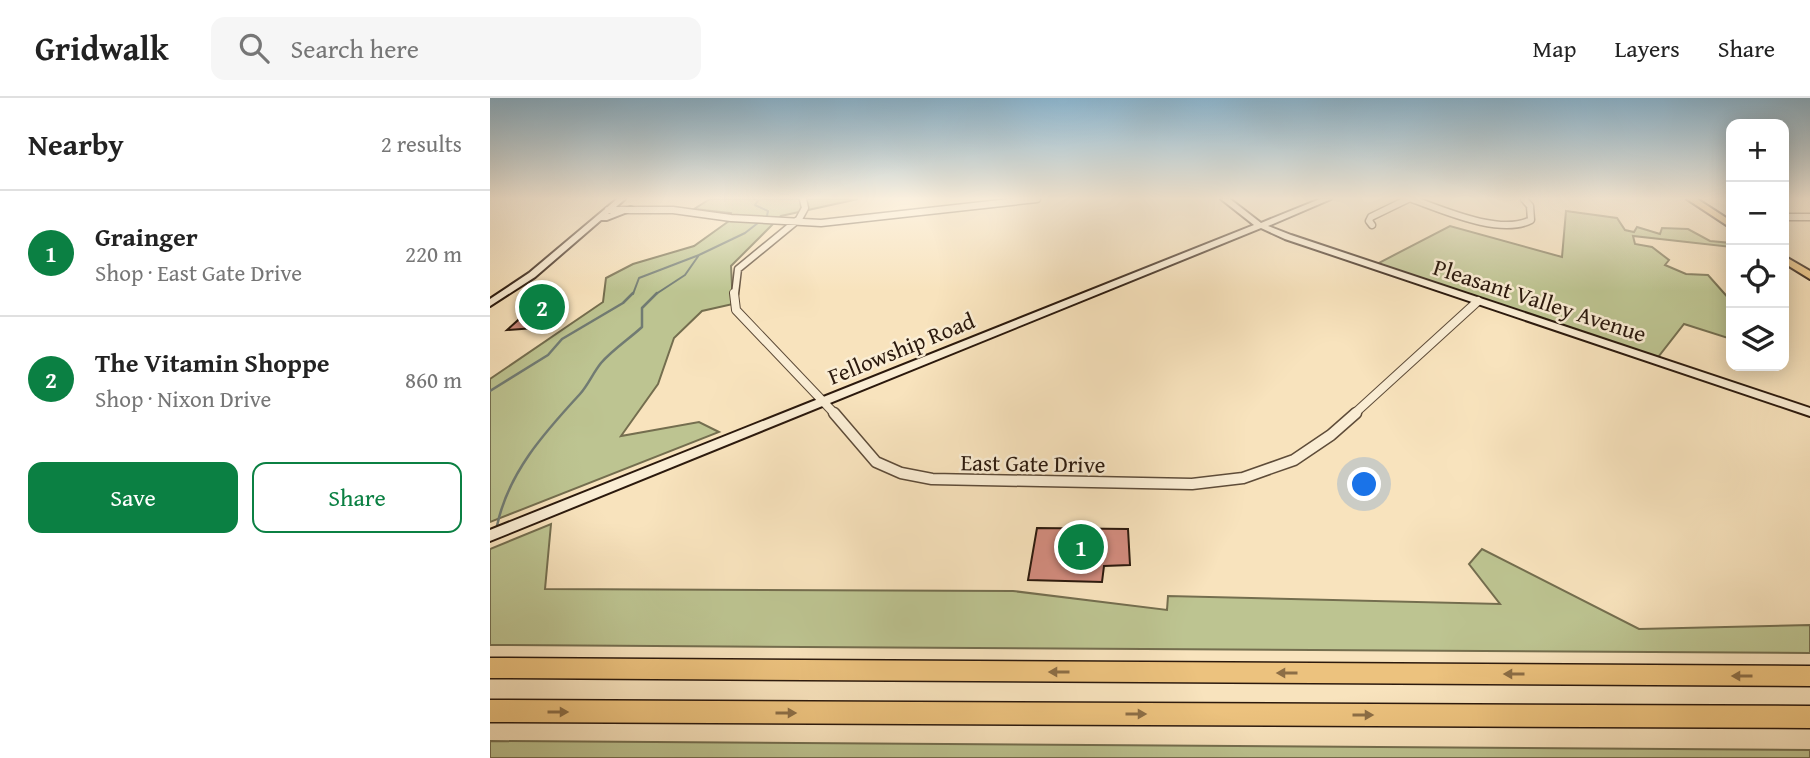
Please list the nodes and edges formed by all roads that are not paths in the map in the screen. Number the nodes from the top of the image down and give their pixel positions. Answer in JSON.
{"nodes":[{"id":1,"x":577,"y":230,"type":"edge"},
{"id":2,"x":585,"y":230,"type":"edge"},
{"id":3,"x":786,"y":230,"type":"edge"},
{"id":4,"x":1252,"y":230,"type":"edge"},
{"id":5,"x":1272,"y":230,"type":"edge"},
{"id":6,"x":1789,"y":262,"type":"edge"},
{"id":7,"x":1810,"y":275,"type":"edge"},
{"id":8,"x":490,"y":297,"type":"edge"},
{"id":9,"x":1478,"y":301,"type":"junction"},
{"id":10,"x":490,"y":303,"type":"edge"},
{"id":11,"x":825,"y":402,"type":"junction"},
{"id":12,"x":1810,"y":412,"type":"edge"},
{"id":13,"x":490,"y":536,"type":"edge"},
{"id":14,"x":490,"y":668,"type":"edge"},
{"id":15,"x":1810,"y":676,"type":"edge"},
{"id":16,"x":490,"y":711,"type":"edge"},
{"id":17,"x":1810,"y":717,"type":"edge"}],
"edges":[{"from":1,"to":8,"type":"street"},
{"from":2,"to":10,"type":"street"},
{"from":3,"to":11,"type":"street","name":"East Gate Drive"},
{"from":4,"to":11,"type":"street","name":"Fellowship Road"},
{"from":5,"to":9,"type":"street","name":"Pleasant Valley Avenue"},
{"from":6,"to":7,"type":"main road"},
{"from":9,"to":11,"type":"street","name":"East Gate Drive"},
{"from":9,"to":12,"type":"street","name":"Pleasant Valley Avenue"},
{"from":11,"to":13,"type":"street","name":"Fellowship Road"},
{"from":15,"to":14,"type":"highway","one_way":true},
{"from":16,"to":17,"type":"highway","one_way":true}]}
